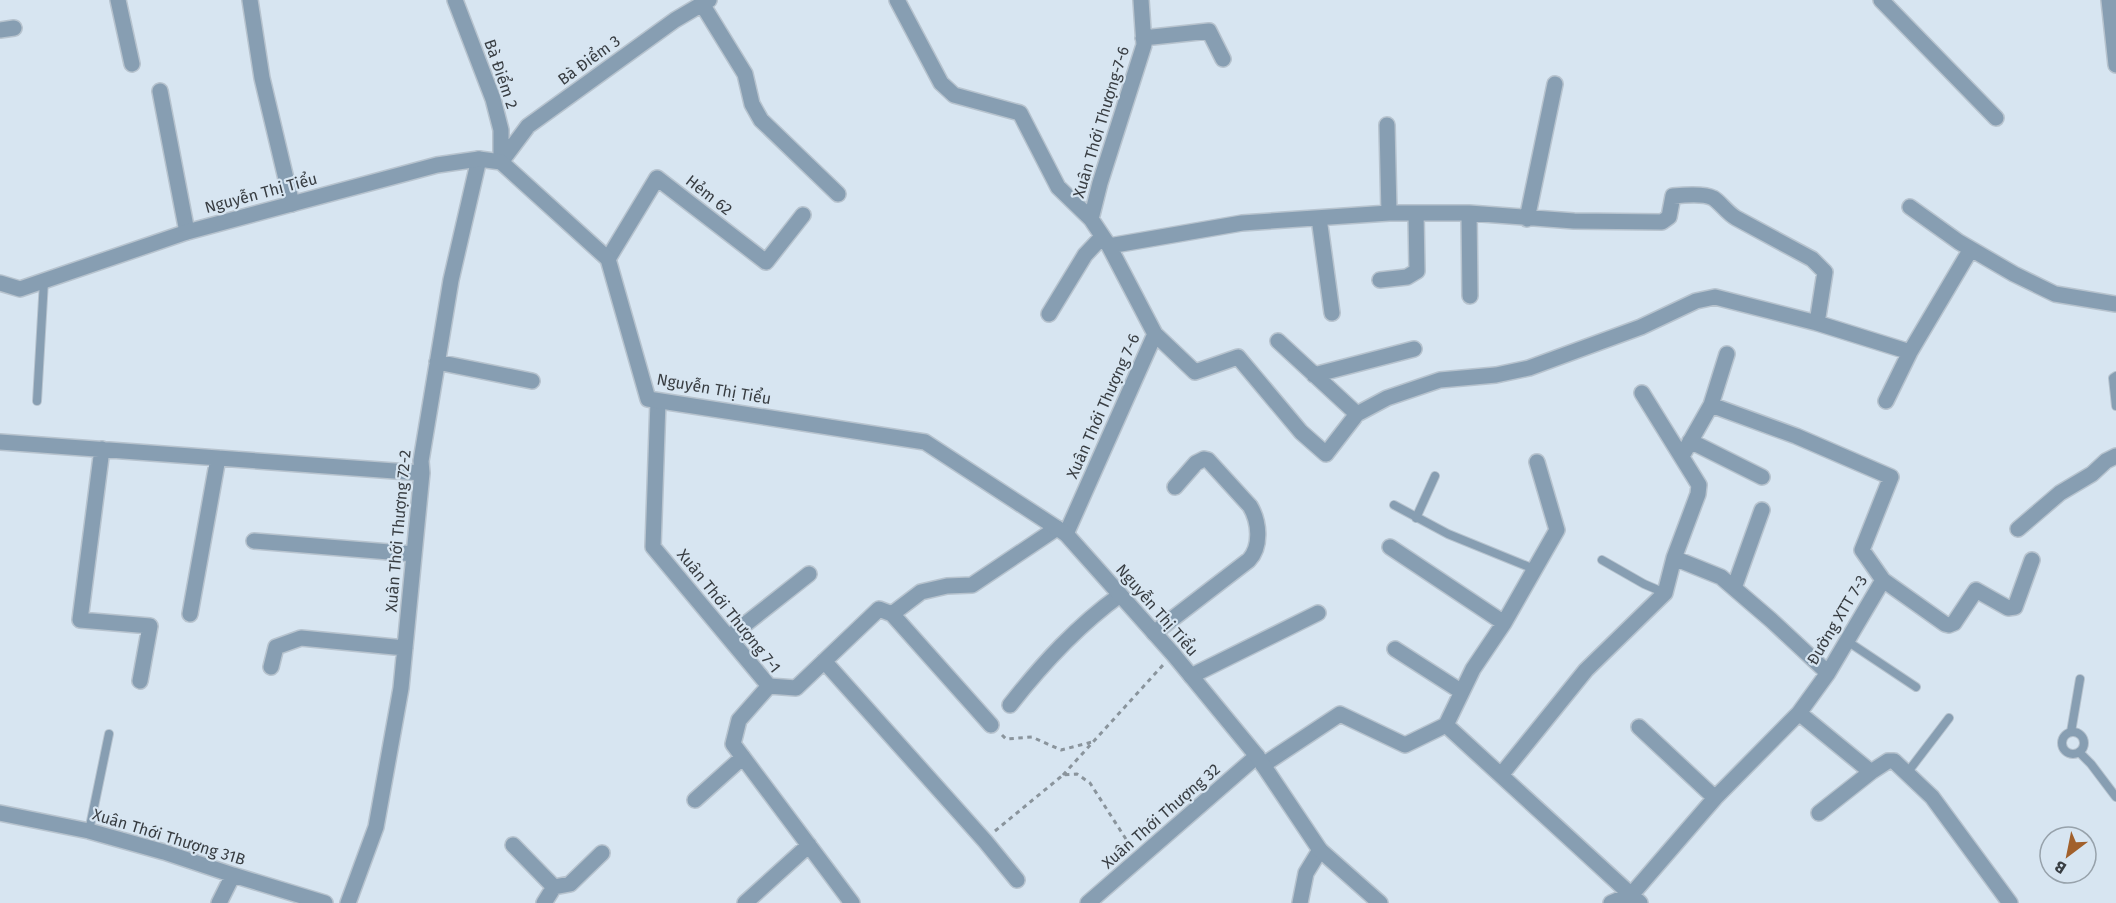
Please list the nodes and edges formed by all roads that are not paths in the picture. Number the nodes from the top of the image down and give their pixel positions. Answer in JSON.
{"nodes":[{"id":1,"x":118,"y":0,"type":"edge"},
{"id":2,"x":250,"y":0,"type":"edge"},
{"id":3,"x":455,"y":0,"type":"edge"},
{"id":4,"x":897,"y":0,"type":"edge"},
{"id":5,"x":1141,"y":0,"type":"edge"},
{"id":6,"x":1881,"y":0,"type":"edge"},
{"id":7,"x":2109,"y":0,"type":"edge"},
{"id":8,"x":706,"y":2,"type":"edge"},
{"id":9,"x":1143,"y":38,"type":"junction"},
{"id":10,"x":1223,"y":59,"type":"dead end"},
{"id":11,"x":132,"y":64,"type":"dead end"},
{"id":12,"x":2116,"y":65,"type":"edge"},
{"id":13,"x":1555,"y":84,"type":"dead end"},
{"id":14,"x":160,"y":91,"type":"dead end"},
{"id":15,"x":1996,"y":118,"type":"dead end"},
{"id":16,"x":1386,"y":125,"type":"dead end"},
{"id":17,"x":479,"y":159,"type":"junction"},
{"id":18,"x":501,"y":162,"type":"junction"},
{"id":19,"x":838,"y":194,"type":"dead end"},
{"id":20,"x":292,"y":204,"type":"junction"},
{"id":21,"x":1910,"y":207,"type":"dead end"},
{"id":22,"x":1389,"y":213,"type":"junction"},
{"id":23,"x":1416,"y":213,"type":"junction"},
{"id":24,"x":1469,"y":213,"type":"junction"},
{"id":25,"x":803,"y":215,"type":"dead end"},
{"id":26,"x":1319,"y":218,"type":"junction"},
{"id":27,"x":1091,"y":219,"type":"junction"},
{"id":28,"x":1527,"y":219,"type":"junction"},
{"id":29,"x":186,"y":232,"type":"junction"},
{"id":30,"x":1106,"y":241,"type":"junction"},
{"id":31,"x":1971,"y":249,"type":"junction"},
{"id":32,"x":608,"y":259,"type":"junction"},
{"id":33,"x":1380,"y":279,"type":"dead end"},
{"id":34,"x":44,"y":281,"type":"junction"},
{"id":35,"x":0,"y":283,"type":"edge"},
{"id":36,"x":1470,"y":296,"type":"dead end"},
{"id":37,"x":2116,"y":304,"type":"edge"},
{"id":38,"x":1332,"y":313,"type":"dead end"},
{"id":39,"x":1049,"y":314,"type":"dead end"},
{"id":40,"x":1817,"y":323,"type":"junction"},
{"id":41,"x":1155,"y":334,"type":"junction"},
{"id":42,"x":1278,"y":341,"type":"dead end"},
{"id":43,"x":1414,"y":349,"type":"dead end"},
{"id":44,"x":1910,"y":352,"type":"junction"},
{"id":45,"x":1727,"y":354,"type":"dead end"},
{"id":46,"x":437,"y":362,"type":"junction"},
{"id":47,"x":1314,"y":375,"type":"junction"},
{"id":48,"x":2116,"y":376,"type":"edge"},
{"id":49,"x":532,"y":381,"type":"dead end"},
{"id":50,"x":1642,"y":393,"type":"dead end"},
{"id":51,"x":37,"y":401,"type":"dead end"},
{"id":52,"x":658,"y":401,"type":"junction"},
{"id":53,"x":1886,"y":401,"type":"dead end"},
{"id":54,"x":1711,"y":405,"type":"junction"},
{"id":55,"x":2116,"y":406,"type":"edge"},
{"id":56,"x":1357,"y":414,"type":"junction"},
{"id":57,"x":1690,"y":441,"type":"junction"},
{"id":58,"x":0,"y":442,"type":"edge"},
{"id":59,"x":102,"y":449,"type":"junction"},
{"id":60,"x":1682,"y":456,"type":"junction"},
{"id":61,"x":2116,"y":456,"type":"edge"},
{"id":62,"x":218,"y":458,"type":"junction"},
{"id":63,"x":1537,"y":462,"type":"dead end"},
{"id":64,"x":422,"y":473,"type":"junction"},
{"id":65,"x":1435,"y":476,"type":"dead end"},
{"id":66,"x":1762,"y":477,"type":"dead end"},
{"id":67,"x":1175,"y":487,"type":"dead end"},
{"id":68,"x":1394,"y":505,"type":"dead end"},
{"id":69,"x":1762,"y":510,"type":"dead end"},
{"id":70,"x":1416,"y":518,"type":"junction"},
{"id":71,"x":2018,"y":529,"type":"dead end"},
{"id":72,"x":1061,"y":531,"type":"junction"},
{"id":73,"x":254,"y":541,"type":"dead end"},
{"id":74,"x":1390,"y":547,"type":"dead end"},
{"id":75,"x":414,"y":554,"type":"junction"},
{"id":76,"x":1674,"y":558,"type":"junction"},
{"id":77,"x":1602,"y":560,"type":"dead end"},
{"id":78,"x":2032,"y":560,"type":"dead end"},
{"id":79,"x":1534,"y":569,"type":"junction"},
{"id":80,"x":809,"y":574,"type":"dead end"},
{"id":81,"x":1883,"y":580,"type":"junction"},
{"id":82,"x":1734,"y":588,"type":"junction"},
{"id":83,"x":1665,"y":593,"type":"junction"},
{"id":84,"x":1120,"y":595,"type":"junction"},
{"id":85,"x":1318,"y":613,"type":"dead end"},
{"id":86,"x":190,"y":614,"type":"dead end"},
{"id":87,"x":892,"y":614,"type":"junction"},
{"id":88,"x":1504,"y":623,"type":"junction"},
{"id":89,"x":1154,"y":633,"type":"junction"},
{"id":90,"x":729,"y":637,"type":"junction"},
{"id":91,"x":1847,"y":641,"type":"junction"},
{"id":92,"x":405,"y":648,"type":"junction"},
{"id":93,"x":1395,"y":649,"type":"dead end"},
{"id":94,"x":824,"y":661,"type":"junction"},
{"id":95,"x":271,"y":667,"type":"dead end"},
{"id":96,"x":1828,"y":673,"type":"junction"},
{"id":97,"x":1191,"y":676,"type":"junction"},
{"id":98,"x":2080,"y":679,"type":"dead end"},
{"id":99,"x":140,"y":681,"type":"dead end"},
{"id":100,"x":769,"y":686,"type":"junction"},
{"id":101,"x":1916,"y":687,"type":"dead end"},
{"id":102,"x":1461,"y":692,"type":"junction"},
{"id":103,"x":1010,"y":705,"type":"dead end"},
{"id":104,"x":1799,"y":713,"type":"junction"},
{"id":105,"x":1949,"y":718,"type":"dead end"},
{"id":106,"x":992,"y":725,"type":"road end"},
{"id":107,"x":1446,"y":725,"type":"junction"},
{"id":108,"x":1639,"y":727,"type":"dead end"},
{"id":109,"x":2071,"y":732,"type":"junction"},
{"id":110,"x":109,"y":734,"type":"dead end"},
{"id":111,"x":2079,"y":752,"type":"junction"},
{"id":112,"x":743,"y":758,"type":"junction"},
{"id":113,"x":1260,"y":760,"type":"junction"},
{"id":114,"x":1870,"y":772,"type":"junction"},
{"id":115,"x":1907,"y":773,"type":"junction"},
{"id":116,"x":1501,"y":776,"type":"junction"},
{"id":117,"x":2116,"y":797,"type":"edge"},
{"id":118,"x":1715,"y":798,"type":"junction"},
{"id":119,"x":695,"y":800,"type":"dead end"},
{"id":120,"x":0,"y":813,"type":"edge"},
{"id":121,"x":1819,"y":813,"type":"dead end"},
{"id":122,"x":89,"y":831,"type":"junction"},
{"id":123,"x":513,"y":845,"type":"dead end"},
{"id":124,"x":809,"y":845,"type":"junction"},
{"id":125,"x":1320,"y":850,"type":"junction"},
{"id":126,"x":602,"y":853,"type":"dead end"},
{"id":127,"x":233,"y":875,"type":"junction"},
{"id":128,"x":1017,"y":880,"type":"dead end"},
{"id":129,"x":554,"y":887,"type":"junction"},
{"id":130,"x":1636,"y":898,"type":"edge"},
{"id":131,"x":219,"y":903,"type":"edge"},
{"id":132,"x":325,"y":903,"type":"edge"},
{"id":133,"x":348,"y":903,"type":"edge"},
{"id":134,"x":544,"y":903,"type":"edge"},
{"id":135,"x":744,"y":903,"type":"edge"},
{"id":136,"x":852,"y":903,"type":"edge"},
{"id":137,"x":1088,"y":903,"type":"edge"},
{"id":138,"x":1300,"y":903,"type":"edge"},
{"id":139,"x":1380,"y":903,"type":"edge"},
{"id":140,"x":1611,"y":903,"type":"edge"},
{"id":141,"x":2010,"y":903,"type":"edge"}],
"edges":[{"from":1,"to":11,"type":"street"},
{"from":2,"to":20,"type":"street"},
{"from":3,"to":18,"type":"street","name":"Bà Điểm 2"},
{"from":4,"to":27,"type":"street","name":"Xuân Thới Thượng 7-6"},
{"from":5,"to":9,"type":"street","name":"Xuân Thới Thượng-7-6"},
{"from":6,"to":15,"type":"street"},
{"from":7,"to":12,"type":"street"},
{"from":8,"to":18,"type":"street","name":"Bà Điểm 3"},
{"from":8,"to":19,"type":"street"},
{"from":9,"to":10,"type":"street"},
{"from":9,"to":27,"type":"street","name":"Xuân Thới Thượng-7-6"},
{"from":13,"to":28,"type":"street"},
{"from":14,"to":29,"type":"street"},
{"from":16,"to":22,"type":"street"},
{"from":17,"to":18,"type":"street","name":"Nguyễn Thị Tiểu"},
{"from":17,"to":20,"type":"street","name":"Nguyễn Thị Tiểu"},
{"from":17,"to":46,"type":"street","name":"Xuân Thới Thượng 72-2"},
{"from":18,"to":32,"type":"street"},
{"from":20,"to":29,"type":"street","name":"Nguyễn Thị Tiểu"},
{"from":21,"to":31,"type":"street"},
{"from":22,"to":23,"type":"street"},
{"from":22,"to":26,"type":"street"},
{"from":23,"to":24,"type":"street"},
{"from":23,"to":33,"type":"street"},
{"from":24,"to":28,"type":"street"},
{"from":24,"to":36,"type":"street"},
{"from":25,"to":32,"type":"street","name":"Hẻm 62"},
{"from":26,"to":30,"type":"street"},
{"from":26,"to":38,"type":"street"},
{"from":27,"to":30,"type":"street","name":"Xuân Thới Thượng 7-6"},
{"from":28,"to":40,"type":"street"},
{"from":29,"to":34,"type":"street","name":"Nguyễn Thị Tiểu"},
{"from":30,"to":39,"type":"street"},
{"from":30,"to":41,"type":"street","name":"Xuân Thới Thượng 7-6"},
{"from":31,"to":37,"type":"street"},
{"from":31,"to":44,"type":"street"},
{"from":32,"to":52,"type":"street","name":"Nguyễn Thị Tiểu"},
{"from":34,"to":35,"type":"street","name":"Nguyễn Thị Tiểu"},
{"from":34,"to":51,"type":"lane"},
{"from":40,"to":44,"type":"street"},
{"from":40,"to":56,"type":"street"},
{"from":41,"to":56,"type":"street"},
{"from":41,"to":72,"type":"street","name":"Xuân Thới Thượng 7-6"},
{"from":42,"to":47,"type":"street"},
{"from":43,"to":47,"type":"street"},
{"from":44,"to":53,"type":"street"},
{"from":45,"to":54,"type":"street"},
{"from":46,"to":49,"type":"street"},
{"from":46,"to":64,"type":"street","name":"Xuân Thới Thượng 72-2"},
{"from":47,"to":56,"type":"street"},
{"from":48,"to":55,"type":"lane"},
{"from":50,"to":60,"type":"street"},
{"from":52,"to":72,"type":"street","name":"Nguyễn Thị Tiểu"},
{"from":52,"to":90,"type":"street","name":"Xuân Thới Thượng 7-1"},
{"from":54,"to":57,"type":"street"},
{"from":54,"to":81,"type":"street","name":"Đường XTT 7-3"},
{"from":57,"to":60,"type":"street"},
{"from":57,"to":66,"type":"street"},
{"from":58,"to":59,"type":"street"},
{"from":59,"to":62,"type":"street"},
{"from":59,"to":99,"type":"street"},
{"from":60,"to":76,"type":"street"},
{"from":61,"to":71,"type":"street"},
{"from":62,"to":64,"type":"street"},
{"from":62,"to":86,"type":"street"},
{"from":63,"to":79,"type":"street"},
{"from":64,"to":75,"type":"street","name":"Xuân Thới Thượng 72-2"},
{"from":65,"to":70,"type":"lane"},
{"from":67,"to":89,"type":"street"},
{"from":68,"to":70,"type":"lane"},
{"from":69,"to":82,"type":"street"},
{"from":70,"to":79,"type":"lane"},
{"from":72,"to":84,"type":"street","name":"Nguyễn Thị Tiểu"},
{"from":72,"to":87,"type":"street"},
{"from":73,"to":75,"type":"street"},
{"from":74,"to":88,"type":"street"},
{"from":75,"to":92,"type":"street","name":"Xuân Thới Thượng 72-2"},
{"from":76,"to":82,"type":"street"},
{"from":76,"to":83,"type":"street"},
{"from":77,"to":83,"type":"lane"},
{"from":78,"to":81,"type":"street"},
{"from":79,"to":88,"type":"street"},
{"from":80,"to":90,"type":"street"},
{"from":81,"to":91,"type":"street","name":"Đường XTT 7-3"},
{"from":82,"to":96,"type":"street"},
{"from":83,"to":116,"type":"street"},
{"from":84,"to":89,"type":"street","name":"Nguyễn Thị Tiểu"},
{"from":84,"to":103,"type":"street"},
{"from":85,"to":97,"type":"street"},
{"from":87,"to":94,"type":"street"},
{"from":87,"to":106,"type":"street"},
{"from":88,"to":102,"type":"street"},
{"from":89,"to":97,"type":"street","name":"Nguyễn Thị Tiểu"},
{"from":90,"to":100,"type":"street","name":"Xuân Thới Thượng 7-1"},
{"from":91,"to":96,"type":"street","name":"Đường XTT 7-3"},
{"from":91,"to":101,"type":"lane"},
{"from":92,"to":95,"type":"street"},
{"from":92,"to":133,"type":"street","name":"Xuân Thới Thượng 72-2"},
{"from":93,"to":102,"type":"street"},
{"from":94,"to":100,"type":"street"},
{"from":94,"to":128,"type":"street"},
{"from":96,"to":104,"type":"street","name":"Đường XTT 7-3"},
{"from":97,"to":113,"type":"street","name":"Nguyễn Thị Tiểu"},
{"from":98,"to":109,"type":"lane"},
{"from":100,"to":112,"type":"street","name":"Xuân Thới Thượng 7-1"},
{"from":102,"to":107,"type":"street"},
{"from":104,"to":114,"type":"street"},
{"from":104,"to":118,"type":"street","name":"Đường XTT 7-3"},
{"from":105,"to":115,"type":"lane"},
{"from":107,"to":113,"type":"street","name":"Xuân Thới Thượng 32"},
{"from":107,"to":116,"type":"street"},
{"from":108,"to":118,"type":"street"},
{"from":109,"to":111,"type":"lane"},
{"from":109,"to":111,"type":"lane"},
{"from":110,"to":122,"type":"lane"},
{"from":111,"to":117,"type":"lane"},
{"from":112,"to":119,"type":"street"},
{"from":112,"to":124,"type":"street","name":"Xuân Thới Thượng 7-1"},
{"from":113,"to":125,"type":"street","name":"Nguyễn Thị Tiểu"},
{"from":113,"to":137,"type":"street","name":"Xuân Thới Thượng 32"},
{"from":114,"to":115,"type":"street"},
{"from":114,"to":121,"type":"street"},
{"from":115,"to":141,"type":"street"},
{"from":116,"to":130,"type":"street"},
{"from":118,"to":130,"type":"street","name":"Đường XTT 7-3"},
{"from":120,"to":122,"type":"street","name":"Xuân Thới Thượng 31B"},
{"from":122,"to":127,"type":"street","name":"Xuân Thới Thượng 31B"},
{"from":123,"to":129,"type":"street"},
{"from":124,"to":135,"type":"street"},
{"from":124,"to":136,"type":"street","name":"Xuân Thới Thượng 7-1"},
{"from":125,"to":138,"type":"street"},
{"from":125,"to":139,"type":"street","name":"Nguyễn Thị Tiểu"},
{"from":126,"to":129,"type":"street"},
{"from":127,"to":131,"type":"street"},
{"from":127,"to":132,"type":"street","name":"Xuân Thới Thượng 31B"},
{"from":129,"to":134,"type":"street"},
{"from":130,"to":140,"type":"street","name":"Đường XTT 7-3"}]}
